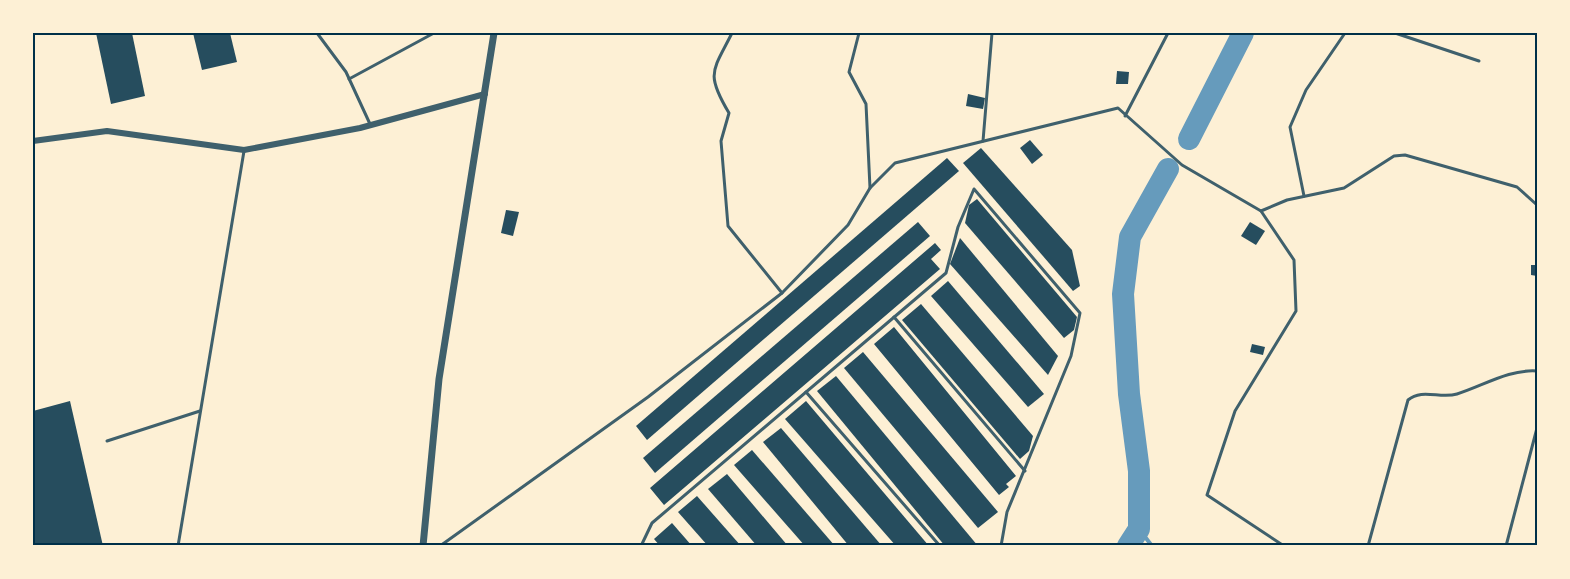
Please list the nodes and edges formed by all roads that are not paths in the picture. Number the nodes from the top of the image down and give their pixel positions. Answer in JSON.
{"nodes":[{"id":1,"x":317,"y":33,"type":"edge"},
{"id":2,"x":434,"y":33,"type":"edge"},
{"id":3,"x":494,"y":33,"type":"edge"},
{"id":4,"x":732,"y":33,"type":"edge"},
{"id":5,"x":859,"y":33,"type":"edge"},
{"id":6,"x":992,"y":33,"type":"edge"},
{"id":7,"x":1168,"y":33,"type":"edge"},
{"id":8,"x":1345,"y":33,"type":"edge"},
{"id":9,"x":1395,"y":33,"type":"edge"},
{"id":10,"x":1479,"y":61,"type":"dead end"},
{"id":11,"x":349,"y":79,"type":"junction"},
{"id":12,"x":485,"y":94,"type":"junction"},
{"id":13,"x":1125,"y":116,"type":"junction"},
{"id":14,"x":371,"y":125,"type":"junction"},
{"id":15,"x":33,"y":141,"type":"edge"},
{"id":16,"x":983,"y":141,"type":"junction"},
{"id":17,"x":244,"y":150,"type":"junction"},
{"id":18,"x":870,"y":188,"type":"junction"},
{"id":19,"x":1304,"y":196,"type":"junction"},
{"id":20,"x":1537,"y":205,"type":"edge"},
{"id":21,"x":1261,"y":211,"type":"junction"},
{"id":22,"x":782,"y":292,"type":"junction"},
{"id":23,"x":894,"y":317,"type":"junction"},
{"id":24,"x":1537,"y":370,"type":"edge"},
{"id":25,"x":806,"y":392,"type":"junction"},
{"id":26,"x":200,"y":411,"type":"junction"},
{"id":27,"x":1537,"y":428,"type":"edge"},
{"id":28,"x":107,"y":441,"type":"dead end"},
{"id":29,"x":1025,"y":471,"type":"junction"},
{"id":30,"x":178,"y":546,"type":"edge"},
{"id":31,"x":423,"y":546,"type":"edge"},
{"id":32,"x":440,"y":546,"type":"edge"},
{"id":33,"x":641,"y":546,"type":"edge"},
{"id":34,"x":940,"y":546,"type":"edge"},
{"id":35,"x":1001,"y":546,"type":"edge"},
{"id":36,"x":1284,"y":546,"type":"edge"},
{"id":37,"x":1368,"y":546,"type":"edge"},
{"id":38,"x":1506,"y":546,"type":"edge"}],
"edges":[{"from":1,"to":11,"type":"lane"},
{"from":2,"to":11,"type":"lane"},
{"from":3,"to":12,"type":"street"},
{"from":4,"to":22,"type":"lane"},
{"from":5,"to":18,"type":"lane"},
{"from":6,"to":16,"type":"lane"},
{"from":7,"to":13,"type":"lane"},
{"from":8,"to":19,"type":"lane"},
{"from":9,"to":10,"type":"lane"},
{"from":11,"to":14,"type":"lane"},
{"from":12,"to":14,"type":"street"},
{"from":12,"to":31,"type":"street"},
{"from":13,"to":16,"type":"lane"},
{"from":13,"to":21,"type":"lane"},
{"from":14,"to":17,"type":"street"},
{"from":15,"to":17,"type":"street"},
{"from":16,"to":18,"type":"lane"},
{"from":17,"to":26,"type":"lane"},
{"from":18,"to":22,"type":"lane"},
{"from":19,"to":20,"type":"lane"},
{"from":19,"to":21,"type":"lane"},
{"from":21,"to":36,"type":"lane"},
{"from":22,"to":32,"type":"lane"},
{"from":23,"to":25,"type":"lane"},
{"from":23,"to":29,"type":"lane"},
{"from":23,"to":29,"type":"lane"},
{"from":24,"to":37,"type":"lane"},
{"from":25,"to":33,"type":"lane"},
{"from":25,"to":34,"type":"lane"},
{"from":26,"to":28,"type":"lane"},
{"from":26,"to":30,"type":"lane"},
{"from":27,"to":38,"type":"lane"},
{"from":29,"to":35,"type":"lane"}]}
